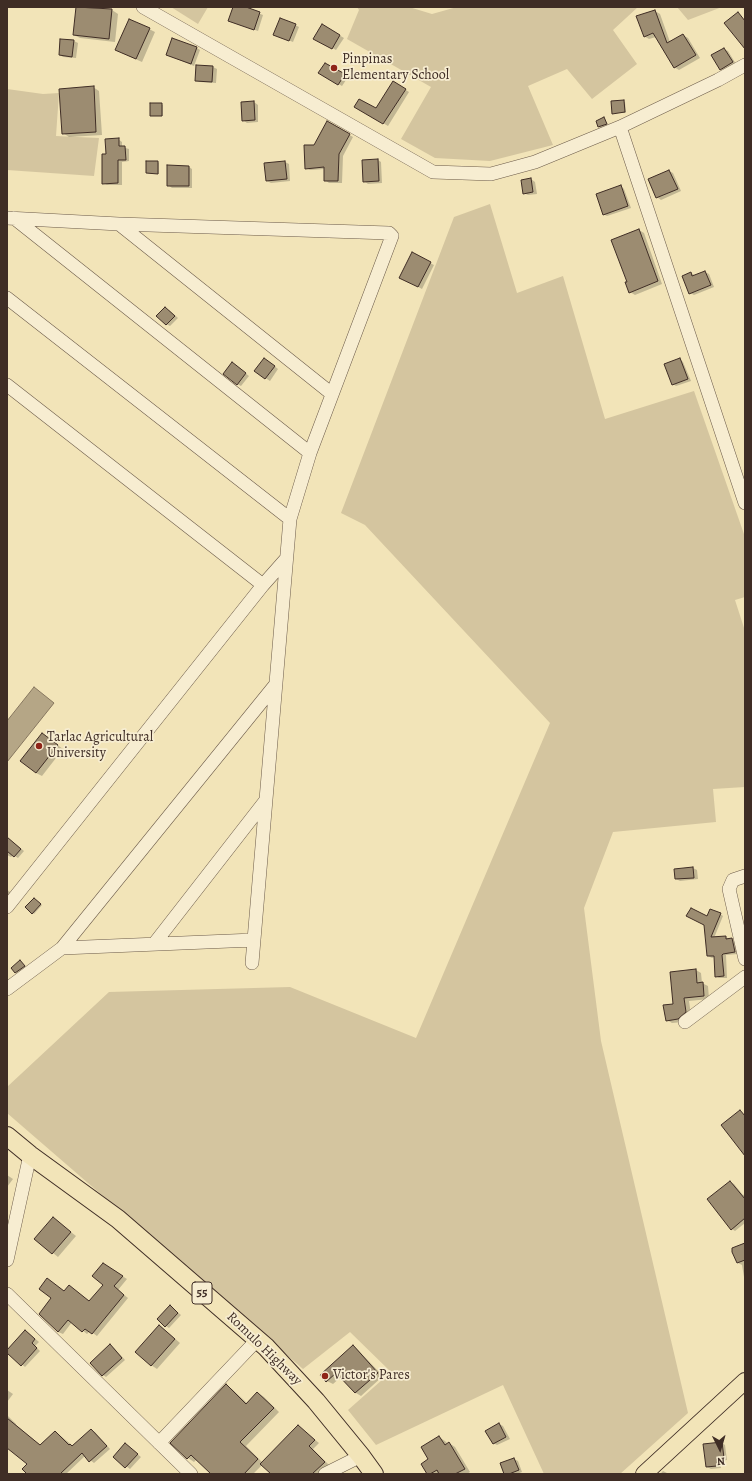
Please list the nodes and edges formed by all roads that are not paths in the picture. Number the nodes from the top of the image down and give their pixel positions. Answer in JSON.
{"nodes":[{"id":1,"x":143,"y":7,"type":"edge"},
{"id":2,"x":745,"y":65,"type":"edge"},
{"id":3,"x":620,"y":127,"type":"junction"},
{"id":4,"x":11,"y":218,"type":"edge"},
{"id":5,"x":119,"y":224,"type":"junction"},
{"id":6,"x":7,"y":298,"type":"edge"},
{"id":7,"x":7,"y":385,"type":"edge"},
{"id":8,"x":332,"y":394,"type":"junction"},
{"id":9,"x":310,"y":453,"type":"junction"},
{"id":10,"x":745,"y":503,"type":"edge"},
{"id":11,"x":290,"y":519,"type":"junction"},
{"id":12,"x":286,"y":559,"type":"junction"},
{"id":13,"x":263,"y":585,"type":"junction"},
{"id":14,"x":276,"y":684,"type":"junction"},
{"id":15,"x":266,"y":800,"type":"junction"},
{"id":16,"x":745,"y":876,"type":"edge"},
{"id":17,"x":7,"y":907,"type":"edge"},
{"id":18,"x":254,"y":940,"type":"junction"},
{"id":19,"x":154,"y":944,"type":"junction"},
{"id":20,"x":62,"y":948,"type":"junction"},
{"id":21,"x":745,"y":959,"type":"edge"},
{"id":22,"x":252,"y":962,"type":"dead end"},
{"id":23,"x":745,"y":977,"type":"edge"},
{"id":24,"x":7,"y":988,"type":"edge"},
{"id":25,"x":685,"y":1022,"type":"dead end"},
{"id":26,"x":7,"y":1136,"type":"edge"},
{"id":27,"x":30,"y":1155,"type":"junction"},
{"id":28,"x":7,"y":1260,"type":"edge"},
{"id":29,"x":7,"y":1294,"type":"edge"},
{"id":30,"x":257,"y":1340,"type":"junction"},
{"id":31,"x":745,"y":1381,"type":"edge"},
{"id":32,"x":159,"y":1443,"type":"junction"},
{"id":33,"x":361,"y":1456,"type":"junction"},
{"id":34,"x":191,"y":1474,"type":"edge"},
{"id":35,"x":325,"y":1474,"type":"edge"},
{"id":36,"x":374,"y":1474,"type":"edge"},
{"id":37,"x":644,"y":1474,"type":"edge"}],
"edges":[{"from":1,"to":3,"type":"street"},
{"from":2,"to":3,"type":"street"},
{"from":3,"to":10,"type":"street"},
{"from":4,"to":5,"type":"street"},
{"from":4,"to":9,"type":"street"},
{"from":5,"to":8,"type":"street"},
{"from":5,"to":8,"type":"street"},
{"from":6,"to":11,"type":"street"},
{"from":7,"to":13,"type":"street"},
{"from":8,"to":9,"type":"street"},
{"from":9,"to":11,"type":"street"},
{"from":11,"to":12,"type":"street"},
{"from":12,"to":13,"type":"street"},
{"from":12,"to":14,"type":"street"},
{"from":13,"to":17,"type":"street"},
{"from":14,"to":15,"type":"street"},
{"from":14,"to":20,"type":"street"},
{"from":15,"to":18,"type":"street"},
{"from":15,"to":19,"type":"street"},
{"from":16,"to":21,"type":"street"},
{"from":18,"to":19,"type":"street"},
{"from":18,"to":22,"type":"street"},
{"from":19,"to":20,"type":"street"},
{"from":20,"to":24,"type":"street"},
{"from":23,"to":25,"type":"street"},
{"from":26,"to":27,"type":"highway","name":"Romulo Highway","number":"55"},
{"from":27,"to":28,"type":"street"},
{"from":27,"to":30,"type":"highway","name":"Romulo Highway","number":"55"},
{"from":29,"to":32,"type":"street"},
{"from":30,"to":32,"type":"street"},
{"from":30,"to":33,"type":"highway","name":"Romulo Highway","number":"55"},
{"from":31,"to":37,"type":"main road"},
{"from":32,"to":34,"type":"street"},
{"from":33,"to":35,"type":"street"},
{"from":33,"to":36,"type":"highway","name":"Romulo Highway","number":"55"}]}
